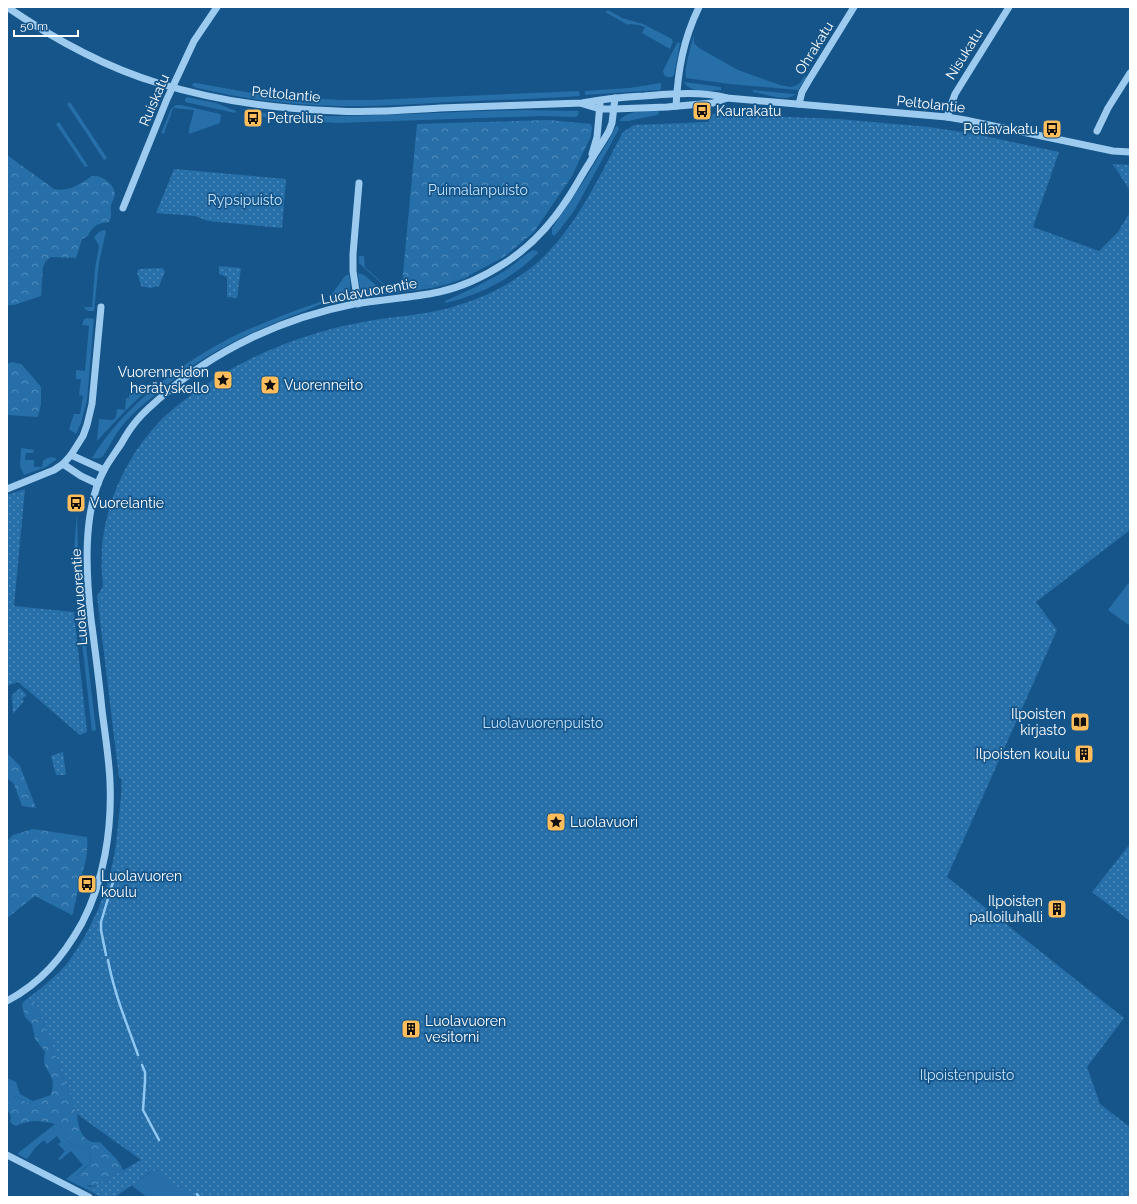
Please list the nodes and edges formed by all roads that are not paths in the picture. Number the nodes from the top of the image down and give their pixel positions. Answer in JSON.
{"nodes":[{"id":1,"x":8,"y":7,"type":"edge"},
{"id":2,"x":217,"y":7,"type":"edge"},
{"id":3,"x":699,"y":7,"type":"edge"},
{"id":4,"x":854,"y":7,"type":"edge"},
{"id":5,"x":1009,"y":7,"type":"edge"},
{"id":6,"x":1130,"y":73,"type":"edge"},
{"id":7,"x":172,"y":87,"type":"junction"},
{"id":8,"x":677,"y":94,"type":"junction"},
{"id":9,"x":615,"y":98,"type":"junction"},
{"id":10,"x":727,"y":98,"type":"junction"},
{"id":11,"x":601,"y":99,"type":"junction"},
{"id":12,"x":582,"y":104,"type":"junction"},
{"id":13,"x":799,"y":104,"type":"junction"},
{"id":14,"x":676,"y":106,"type":"junction"},
{"id":15,"x":600,"y":109,"type":"junction"},
{"id":16,"x":614,"y":109,"type":"junction"},
{"id":17,"x":946,"y":117,"type":"junction"},
{"id":18,"x":1098,"y":131,"type":"dead end"},
{"id":19,"x":1130,"y":152,"type":"edge"},
{"id":20,"x":589,"y":162,"type":"junction"},
{"id":21,"x":359,"y":183,"type":"dead end"},
{"id":22,"x":123,"y":208,"type":"dead end"},
{"id":23,"x":358,"y":304,"type":"junction"},
{"id":24,"x":101,"y":307,"type":"dead end"},
{"id":25,"x":71,"y":455,"type":"junction"},
{"id":26,"x":63,"y":464,"type":"junction"},
{"id":27,"x":104,"y":470,"type":"junction"},
{"id":28,"x":98,"y":484,"type":"junction"},
{"id":29,"x":7,"y":489,"type":"edge"},
{"id":30,"x":7,"y":1000,"type":"edge"},
{"id":31,"x":7,"y":1155,"type":"edge"},
{"id":32,"x":89,"y":1197,"type":"edge"}],
"edges":[{"from":1,"to":7,"type":"street","name":"Peltolantie"},
{"from":2,"to":7,"type":"street","name":"Ruiskatu"},
{"from":3,"to":8,"type":"street"},
{"from":4,"to":13,"type":"street","name":"Ohrakatu"},
{"from":5,"to":17,"type":"street","name":"Nisukatu"},
{"from":6,"to":18,"type":"street"},
{"from":7,"to":12,"type":"street","name":"Peltolantie"},
{"from":7,"to":22,"type":"street","name":"Ruiskatu"},
{"from":8,"to":9,"type":"street","name":"Peltolantie"},
{"from":8,"to":10,"type":"street","name":"Peltolantie"},
{"from":8,"to":14,"type":"street"},
{"from":9,"to":11,"type":"street","name":"Peltolantie"},
{"from":9,"to":16,"type":"street","name":"Luolavuorentie"},
{"from":10,"to":13,"type":"street","name":"Peltolantie"},
{"from":10,"to":14,"type":"street","name":"Peltolantie"},
{"from":11,"to":12,"type":"street","name":"Peltolantie"},
{"from":11,"to":15,"type":"street","name":"Luolavuorentie"},
{"from":12,"to":15,"type":"street","name":"Peltolantie"},
{"from":13,"to":17,"type":"street","name":"Peltolantie"},
{"from":14,"to":16,"type":"street","name":"Peltolantie"},
{"from":15,"to":16,"type":"street","name":"Peltolantie"},
{"from":15,"to":20,"type":"street","name":"Luolavuorentie"},
{"from":16,"to":20,"type":"street","name":"Luolavuorentie"},
{"from":17,"to":19,"type":"street","name":"Peltolantie"},
{"from":20,"to":23,"type":"street","name":"Luolavuorentie"},
{"from":21,"to":23,"type":"street"},
{"from":23,"to":27,"type":"street","name":"Luolavuorentie"},
{"from":24,"to":25,"type":"street"},
{"from":25,"to":26,"type":"street"},
{"from":25,"to":27,"type":"street"},
{"from":26,"to":28,"type":"street"},
{"from":26,"to":29,"type":"street"},
{"from":27,"to":28,"type":"street","name":"Luolavuorentie"},
{"from":28,"to":30,"type":"street","name":"Luolavuorentie"},
{"from":31,"to":32,"type":"street"}]}
